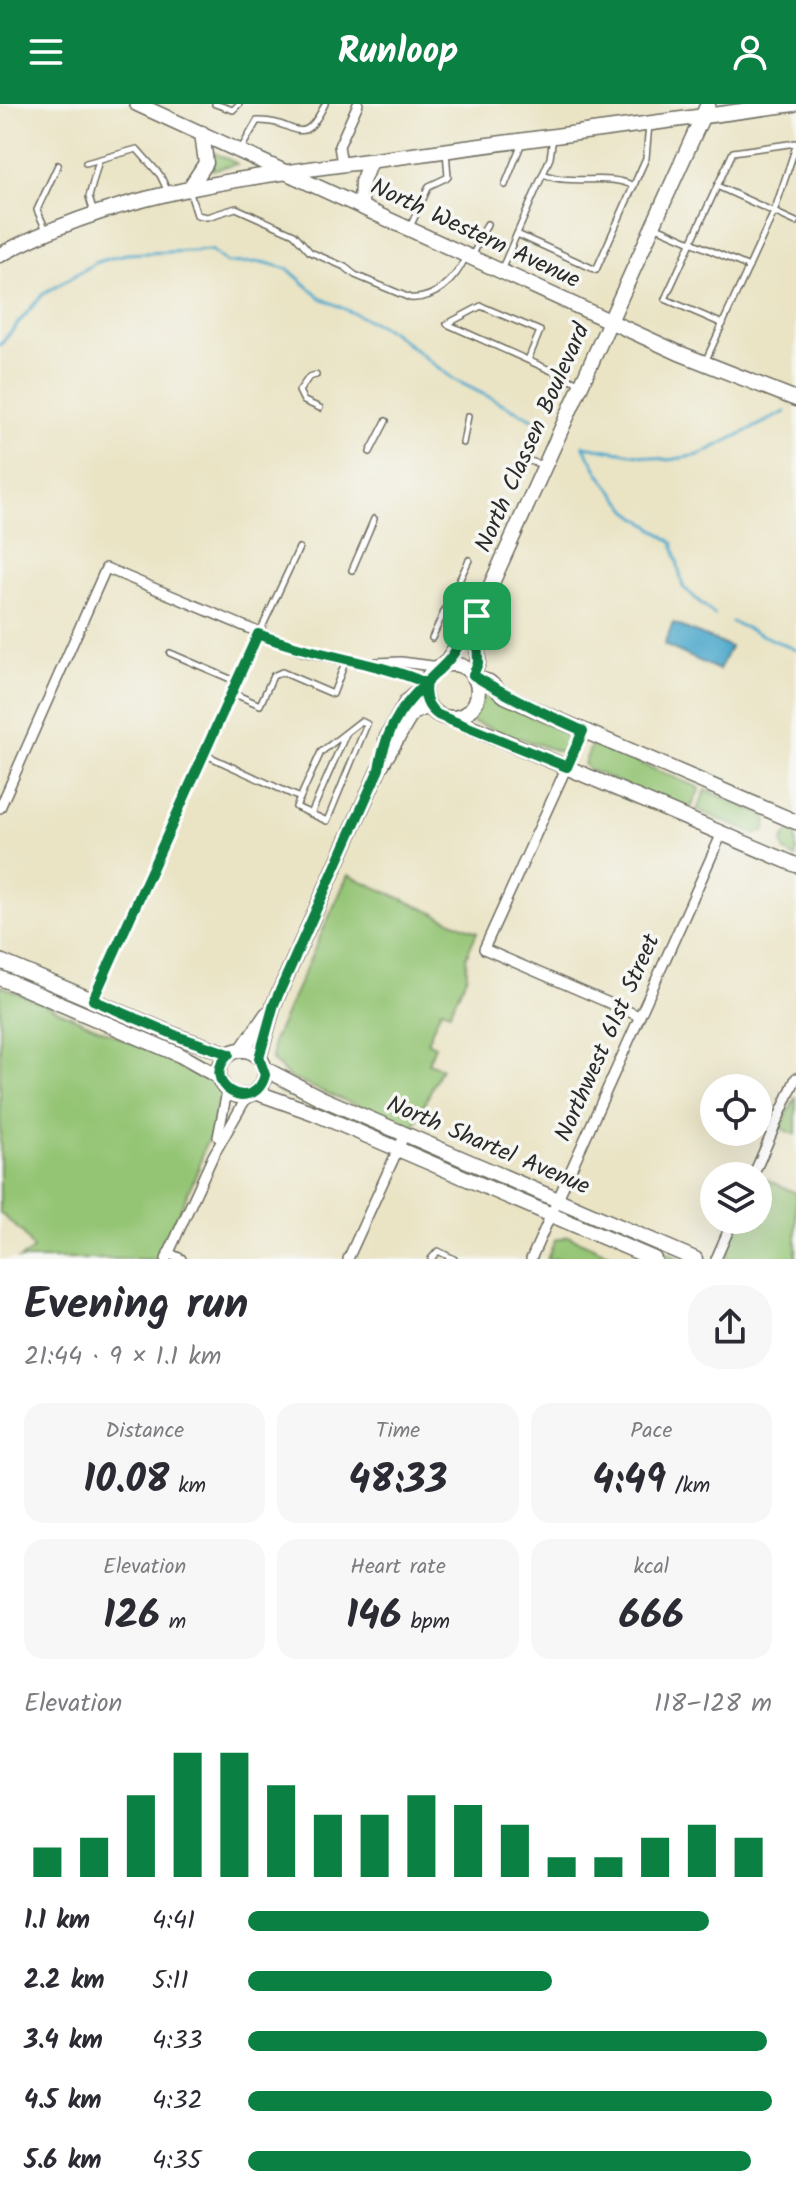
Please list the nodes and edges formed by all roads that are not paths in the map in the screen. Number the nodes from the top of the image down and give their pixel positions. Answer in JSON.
{"nodes":[{"id":1,"x":215,"y":104,"type":"edge"},
{"id":2,"x":239,"y":104,"type":"edge"},
{"id":3,"x":325,"y":104,"type":"edge"},
{"id":4,"x":358,"y":104,"type":"edge"},
{"id":5,"x":794,"y":104,"type":"edge"},
{"id":6,"x":142,"y":105,"type":"edge"},
{"id":7,"x":706,"y":110,"type":"edge"},
{"id":8,"x":649,"y":123,"type":"junction"},
{"id":9,"x":202,"y":133,"type":"junction"},
{"id":10,"x":553,"y":136,"type":"junction"},
{"id":11,"x":523,"y":140,"type":"junction"},
{"id":12,"x":796,"y":145,"type":"edge"},
{"id":13,"x":240,"y":150,"type":"junction"},
{"id":14,"x":446,"y":150,"type":"junction"},
{"id":15,"x":99,"y":160,"type":"junction"},
{"id":16,"x":370,"y":161,"type":"junction"},
{"id":17,"x":86,"y":163,"type":"dead end"},
{"id":18,"x":342,"y":164,"type":"junction"},
{"id":19,"x":58,"y":165,"type":"dead end"},
{"id":20,"x":287,"y":172,"type":"junction"},
{"id":21,"x":543,"y":174,"type":"junction"},
{"id":22,"x":505,"y":185,"type":"dead end"},
{"id":23,"x":634,"y":186,"type":"junction"},
{"id":24,"x":717,"y":186,"type":"junction"},
{"id":25,"x":189,"y":189,"type":"junction"},
{"id":26,"x":169,"y":194,"type":"junction"},
{"id":27,"x":361,"y":205,"type":"junction"},
{"id":28,"x":774,"y":212,"type":"junction"},
{"id":29,"x":94,"y":214,"type":"junction"},
{"id":30,"x":796,"y":222,"type":"edge"},
{"id":31,"x":487,"y":224,"type":"dead end"},
{"id":32,"x":654,"y":226,"type":"junction"},
{"id":33,"x":409,"y":228,"type":"junction"},
{"id":34,"x":47,"y":233,"type":"junction"},
{"id":35,"x":517,"y":234,"type":"junction"},
{"id":36,"x":691,"y":242,"type":"junction"},
{"id":37,"x":0,"y":255,"type":"edge"},
{"id":38,"x":469,"y":256,"type":"junction"},
{"id":39,"x":749,"y":267,"type":"junction"},
{"id":40,"x":500,"y":271,"type":"junction"},
{"id":41,"x":611,"y":321,"type":"junction"},
{"id":42,"x":723,"y":324,"type":"junction"},
{"id":43,"x":528,"y":360,"type":"junction"},
{"id":44,"x":705,"y":363,"type":"junction"},
{"id":45,"x":316,"y":375,"type":"dead end"},
{"id":46,"x":582,"y":385,"type":"junction"},
{"id":47,"x":796,"y":399,"type":"edge"},
{"id":48,"x":320,"y":408,"type":"dead end"},
{"id":49,"x":468,"y":416,"type":"dead end"},
{"id":50,"x":386,"y":421,"type":"dead end"},
{"id":51,"x":463,"y":443,"type":"dead end"},
{"id":52,"x":370,"y":452,"type":"dead end"},
{"id":53,"x":522,"y":459,"type":"dead end"},
{"id":54,"x":545,"y":466,"type":"junction"},
{"id":55,"x":374,"y":519,"type":"dead end"},
{"id":56,"x":299,"y":548,"type":"dead end"},
{"id":57,"x":469,"y":560,"type":"dead end"},
{"id":58,"x":352,"y":570,"type":"dead end"},
{"id":59,"x":444,"y":612,"type":"junction"},
{"id":60,"x":474,"y":620,"type":"junction"},
{"id":61,"x":258,"y":634,"type":"junction"},
{"id":62,"x":432,"y":638,"type":"dead end"},
{"id":63,"x":170,"y":653,"type":"dead end"},
{"id":64,"x":347,"y":659,"type":"junction"},
{"id":65,"x":370,"y":664,"type":"junction"},
{"id":66,"x":442,"y":666,"type":"junction"},
{"id":67,"x":474,"y":676,"type":"junction"},
{"id":68,"x":235,"y":681,"type":"junction"},
{"id":69,"x":425,"y":684,"type":"junction"},
{"id":70,"x":230,"y":692,"type":"junction"},
{"id":71,"x":429,"y":706,"type":"junction"},
{"id":72,"x":451,"y":718,"type":"junction"},
{"id":73,"x":583,"y":731,"type":"junction"},
{"id":74,"x":346,"y":733,"type":"junction"},
{"id":75,"x":203,"y":753,"type":"junction"},
{"id":76,"x":567,"y":767,"type":"junction"},
{"id":77,"x":379,"y":769,"type":"junction"},
{"id":78,"x":301,"y":798,"type":"junction"},
{"id":79,"x":0,"y":808,"type":"edge"},
{"id":80,"x":311,"y":814,"type":"junction"},
{"id":81,"x":796,"y":822,"type":"edge"},
{"id":82,"x":722,"y":833,"type":"junction"},
{"id":83,"x":796,"y":865,"type":"edge"},
{"id":84,"x":0,"y":961,"type":"edge"},
{"id":85,"x":0,"y":978,"type":"edge"},
{"id":86,"x":93,"y":1000,"type":"junction"},
{"id":87,"x":274,"y":1004,"type":"junction"},
{"id":88,"x":86,"y":1016,"type":"junction"},
{"id":89,"x":639,"y":1016,"type":"junction"},
{"id":90,"x":236,"y":1052,"type":"junction"},
{"id":91,"x":262,"y":1063,"type":"junction"},
{"id":92,"x":219,"y":1077,"type":"junction"},
{"id":93,"x":795,"y":1080,"type":"edge"},
{"id":94,"x":227,"y":1091,"type":"junction"},
{"id":95,"x":252,"y":1094,"type":"junction"},
{"id":96,"x":405,"y":1134,"type":"junction"},
{"id":97,"x":398,"y":1149,"type":"junction"},
{"id":98,"x":213,"y":1156,"type":"junction"},
{"id":99,"x":759,"y":1162,"type":"edge"},
{"id":100,"x":557,"y":1200,"type":"junction"},
{"id":101,"x":551,"y":1215,"type":"junction"},
{"id":102,"x":727,"y":1234,"type":"edge"},
{"id":103,"x":167,"y":1256,"type":"edge"},
{"id":104,"x":181,"y":1259,"type":"edge"},
{"id":105,"x":348,"y":1259,"type":"edge"},
{"id":106,"x":431,"y":1259,"type":"edge"},
{"id":107,"x":454,"y":1259,"type":"edge"},
{"id":108,"x":531,"y":1259,"type":"edge"},
{"id":109,"x":654,"y":1259,"type":"edge"},
{"id":110,"x":695,"y":1259,"type":"edge"},
{"id":111,"x":716,"y":1259,"type":"edge"}],
"edges":[{"from":1,"to":2,"type":"lane"},
{"from":3,"to":13,"type":"lane"},
{"from":4,"to":18,"type":"street"},
{"from":5,"to":7,"type":"main road"},
{"from":6,"to":9,"type":"main road","name":"North Western Avenue"},
{"from":7,"to":8,"type":"main road"},
{"from":7,"to":32,"type":"main road","name":"North Classen Boulevard"},
{"from":8,"to":10,"type":"main road"},
{"from":8,"to":23,"type":"lane"},
{"from":9,"to":13,"type":"main road","name":"North Western Avenue"},
{"from":9,"to":25,"type":"main road"},
{"from":10,"to":11,"type":"main road"},
{"from":10,"to":21,"type":"lane"},
{"from":11,"to":14,"type":"main road"},
{"from":11,"to":22,"type":"lane"},
{"from":12,"to":24,"type":"lane"},
{"from":12,"to":28,"type":"lane"},
{"from":13,"to":20,"type":"main road","name":"North Western Avenue"},
{"from":14,"to":16,"type":"main road"},
{"from":14,"to":33,"type":"lane"},
{"from":15,"to":17,"type":"lane"},
{"from":15,"to":26,"type":"lane"},
{"from":15,"to":29,"type":"lane"},
{"from":16,"to":18,"type":"main road"},
{"from":16,"to":27,"type":"main road"},
{"from":18,"to":20,"type":"main road"},
{"from":19,"to":34,"type":"lane"},
{"from":20,"to":25,"type":"main road"},
{"from":20,"to":27,"type":"main road","name":"North Western Avenue"},
{"from":21,"to":23,"type":"lane"},
{"from":21,"to":35,"type":"lane"},
{"from":23,"to":35,"type":"lane"},
{"from":24,"to":28,"type":"lane"},
{"from":24,"to":36,"type":"lane"},
{"from":25,"to":26,"type":"main road"},
{"from":25,"to":38,"type":"lane"},
{"from":26,"to":29,"type":"main road"},
{"from":27,"to":33,"type":"main road","name":"North Western Avenue"},
{"from":28,"to":30,"type":"lane"},
{"from":28,"to":39,"type":"lane"},
{"from":29,"to":34,"type":"main road"},
{"from":31,"to":38,"type":"lane"},
{"from":32,"to":36,"type":"lane"},
{"from":32,"to":41,"type":"main road","name":"North Classen Boulevard"},
{"from":33,"to":38,"type":"main road","name":"North Western Avenue"},
{"from":34,"to":37,"type":"main road"},
{"from":35,"to":40,"type":"lane"},
{"from":36,"to":39,"type":"lane"},
{"from":36,"to":42,"type":"lane"},
{"from":38,"to":40,"type":"main road","name":"North Western Avenue"},
{"from":39,"to":42,"type":"lane"},
{"from":40,"to":41,"type":"main road","name":"North Western Avenue"},
{"from":41,"to":44,"type":"main road","name":"North Western Avenue"},
{"from":41,"to":46,"type":"main road","name":"North Classen Boulevard"},
{"from":42,"to":44,"type":"lane"},
{"from":43,"to":43,"type":"lane"},
{"from":43,"to":46,"type":"lane"},
{"from":44,"to":47,"type":"main road","name":"North Western Avenue"},
{"from":45,"to":48,"type":"lane"},
{"from":46,"to":54,"type":"main road","name":"North Classen Boulevard"},
{"from":49,"to":51,"type":"lane"},
{"from":50,"to":52,"type":"lane"},
{"from":53,"to":54,"type":"lane"},
{"from":54,"to":60,"type":"main road","name":"North Classen Boulevard"},
{"from":55,"to":58,"type":"lane"},
{"from":56,"to":61,"type":"lane"},
{"from":57,"to":59,"type":"lane"},
{"from":59,"to":60,"type":"lane"},
{"from":59,"to":62,"type":"lane"},
{"from":60,"to":66,"type":"main road","name":"North Classen Boulevard"},
{"from":60,"to":67,"type":"main road","name":"North Classen Boulevard"},
{"from":61,"to":64,"type":"street"},
{"from":61,"to":68,"type":"street"},
{"from":61,"to":79,"type":"street"},
{"from":63,"to":68,"type":"lane"},
{"from":64,"to":65,"type":"street"},
{"from":64,"to":70,"type":"lane"},
{"from":65,"to":66,"type":"street"},
{"from":65,"to":69,"type":"street"},
{"from":66,"to":67,"type":"main road"},
{"from":66,"to":69,"type":"main road","name":"North Classen Boulevard"},
{"from":67,"to":72,"type":"main road","name":"North Classen Boulevard"},
{"from":67,"to":73,"type":"main road"},
{"from":68,"to":70,"type":"street"},
{"from":69,"to":71,"type":"main road"},
{"from":69,"to":77,"type":"main road","name":"North Classen Boulevard"},
{"from":70,"to":75,"type":"street"},
{"from":71,"to":72,"type":"main road"},
{"from":71,"to":77,"type":"main road"},
{"from":72,"to":76,"type":"main road"},
{"from":73,"to":76,"type":"street"},
{"from":73,"to":81,"type":"main road"},
{"from":74,"to":78,"type":"lane"},
{"from":74,"to":80,"type":"lane"},
{"from":74,"to":80,"type":"lane"},
{"from":75,"to":78,"type":"lane"},
{"from":75,"to":86,"type":"street"},
{"from":76,"to":82,"type":"main road"},
{"from":76,"to":89,"type":"street"},
{"from":77,"to":87,"type":"main road"},
{"from":78,"to":80,"type":"lane"},
{"from":82,"to":83,"type":"main road"},
{"from":82,"to":89,"type":"street","name":"Northwest 61st Street"},
{"from":84,"to":86,"type":"main road","name":"North Shartel Avenue"},
{"from":85,"to":88,"type":"main road"},
{"from":86,"to":88,"type":"street"},
{"from":86,"to":90,"type":"main road","name":"North Shartel Avenue"},
{"from":87,"to":90,"type":"main road"},
{"from":87,"to":91,"type":"main road"},
{"from":88,"to":92,"type":"main road"},
{"from":89,"to":100,"type":"street","name":"Northwest 61st Street"},
{"from":90,"to":91,"type":"main road","name":"North Shartel Avenue"},
{"from":90,"to":92,"type":"main road"},
{"from":91,"to":95,"type":"main road"},
{"from":91,"to":96,"type":"main road","name":"North Shartel Avenue"},
{"from":92,"to":94,"type":"main road"},
{"from":93,"to":99,"type":"street"},
{"from":94,"to":95,"type":"main road","name":"North Shartel Avenue"},
{"from":94,"to":98,"type":"street"},
{"from":95,"to":97,"type":"main road","name":"North Shartel Avenue"},
{"from":95,"to":98,"type":"street"},
{"from":96,"to":97,"type":"street"},
{"from":96,"to":100,"type":"main road","name":"North Shartel Avenue"},
{"from":97,"to":101,"type":"main road","name":"North Shartel Avenue"},
{"from":97,"to":105,"type":"street"},
{"from":98,"to":103,"type":"street"},
{"from":100,"to":101,"type":"street","name":"Northwest 61st Street"},
{"from":100,"to":110,"type":"main road","name":"North Shartel Avenue"},
{"from":101,"to":108,"type":"street","name":"Northwest 61st Street"},
{"from":101,"to":109,"type":"main road","name":"North Shartel Avenue"},
{"from":102,"to":111,"type":"street"},
{"from":103,"to":104,"type":"street"},
{"from":106,"to":107,"type":"lane"}]}
